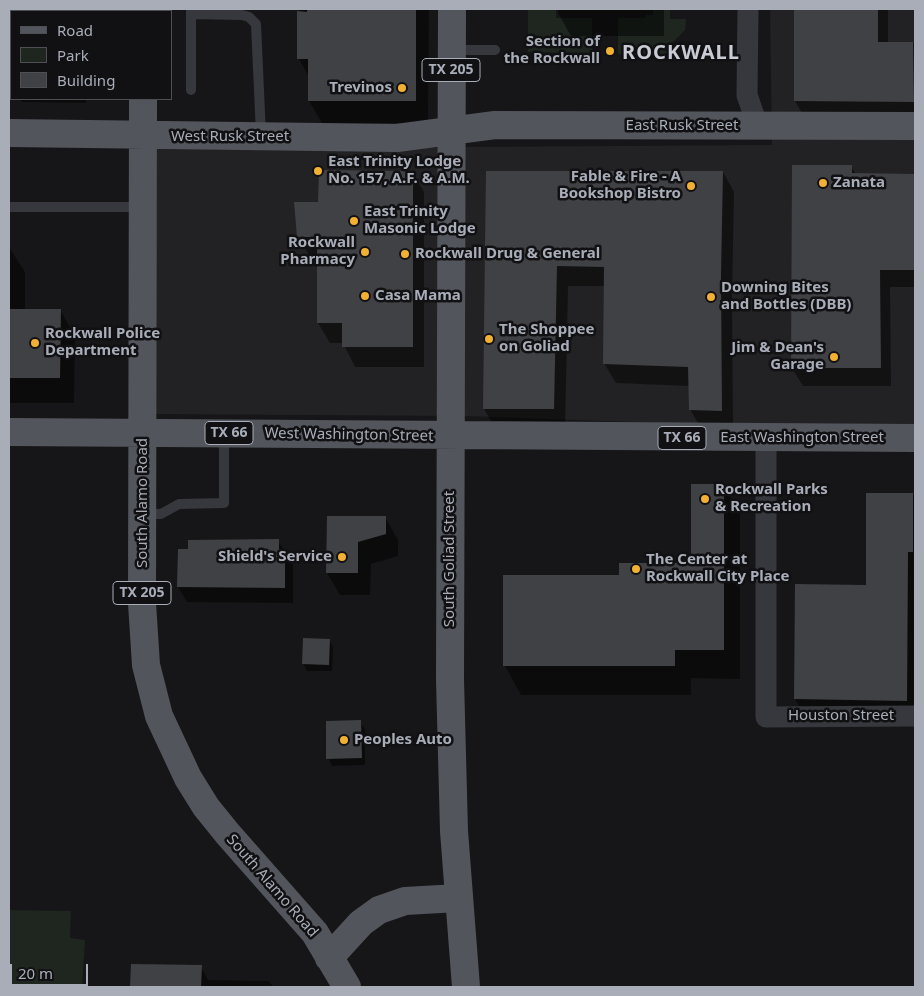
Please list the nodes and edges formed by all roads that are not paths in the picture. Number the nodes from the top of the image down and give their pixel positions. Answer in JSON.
{"nodes":[{"id":1,"x":452,"y":9,"type":"edge"},
{"id":2,"x":748,"y":9,"type":"edge"},
{"id":3,"x":191,"y":11,"type":"edge"},
{"id":4,"x":451,"y":50,"type":"junction"},
{"id":5,"x":495,"y":50,"type":"dead end"},
{"id":6,"x":191,"y":90,"type":"dead end"},
{"id":7,"x":143,"y":100,"type":"edge"},
{"id":8,"x":915,"y":126,"type":"edge"},
{"id":9,"x":758,"y":127,"type":"junction"},
{"id":10,"x":450,"y":131,"type":"junction"},
{"id":11,"x":9,"y":133,"type":"edge"},
{"id":12,"x":143,"y":137,"type":"junction"},
{"id":13,"x":261,"y":138,"type":"junction"},
{"id":14,"x":9,"y":207,"type":"edge"},
{"id":15,"x":143,"y":207,"type":"junction"},
{"id":16,"x":9,"y":432,"type":"edge"},
{"id":17,"x":144,"y":433,"type":"junction"},
{"id":18,"x":224,"y":433,"type":"junction"},
{"id":19,"x":449,"y":436,"type":"junction"},
{"id":20,"x":766,"y":438,"type":"junction"},
{"id":21,"x":915,"y":438,"type":"edge"},
{"id":22,"x":143,"y":514,"type":"junction"},
{"id":23,"x":915,"y":716,"type":"edge"},
{"id":24,"x":458,"y":898,"type":"junction"},
{"id":25,"x":329,"y":958,"type":"junction"},
{"id":26,"x":464,"y":986,"type":"edge"},
{"id":27,"x":346,"y":987,"type":"edge"}],
"edges":[{"from":1,"to":4,"type":"main road","number":"TX 205"},
{"from":2,"to":9,"type":"street"},
{"from":3,"to":6,"type":"lane"},
{"from":3,"to":13,"type":"lane"},
{"from":4,"to":5,"type":"lane"},
{"from":4,"to":10,"type":"main road","number":"TX 205"},
{"from":7,"to":12,"type":"main road","number":"TX 205"},
{"from":8,"to":9,"type":"main road","name":"East Rusk Street"},
{"from":9,"to":10,"type":"main road","name":"East Rusk Street"},
{"from":10,"to":13,"type":"main road","name":"West Rusk Street"},
{"from":10,"to":19,"type":"main road","name":"South Goliad Street","number":"TX 205"},
{"from":11,"to":12,"type":"main road","name":"West Rusk Street"},
{"from":12,"to":13,"type":"main road","name":"West Rusk Street"},
{"from":12,"to":15,"type":"main road","name":"South Alamo Road","number":"TX 205"},
{"from":14,"to":15,"type":"lane"},
{"from":15,"to":17,"type":"main road","name":"South Alamo Road","number":"TX 205"},
{"from":16,"to":17,"type":"main road","name":"West Washington Street","number":"TX 66"},
{"from":17,"to":18,"type":"main road","name":"West Washington Street","number":"TX 66"},
{"from":17,"to":22,"type":"main road","name":"South Alamo Road","number":"TX 205"},
{"from":18,"to":19,"type":"main road","name":"West Washington Street","number":"TX 66"},
{"from":18,"to":22,"type":"lane"},
{"from":19,"to":20,"type":"main road","name":"East Washington Street","number":"TX 66"},
{"from":19,"to":24,"type":"main road","name":"South Goliad Street","number":"TX 205"},
{"from":20,"to":21,"type":"main road","name":"East Washington Street","number":"TX 66"},
{"from":20,"to":23,"type":"street","name":"Houston Street"},
{"from":22,"to":25,"type":"main road","name":"South Alamo Road","number":"TX 205"},
{"from":24,"to":25,"type":"main road"},
{"from":24,"to":26,"type":"main road","name":"South Goliad Street","number":"TX 205"},
{"from":25,"to":27,"type":"main road","name":"South Alamo Road","number":"TX 205"}]}
